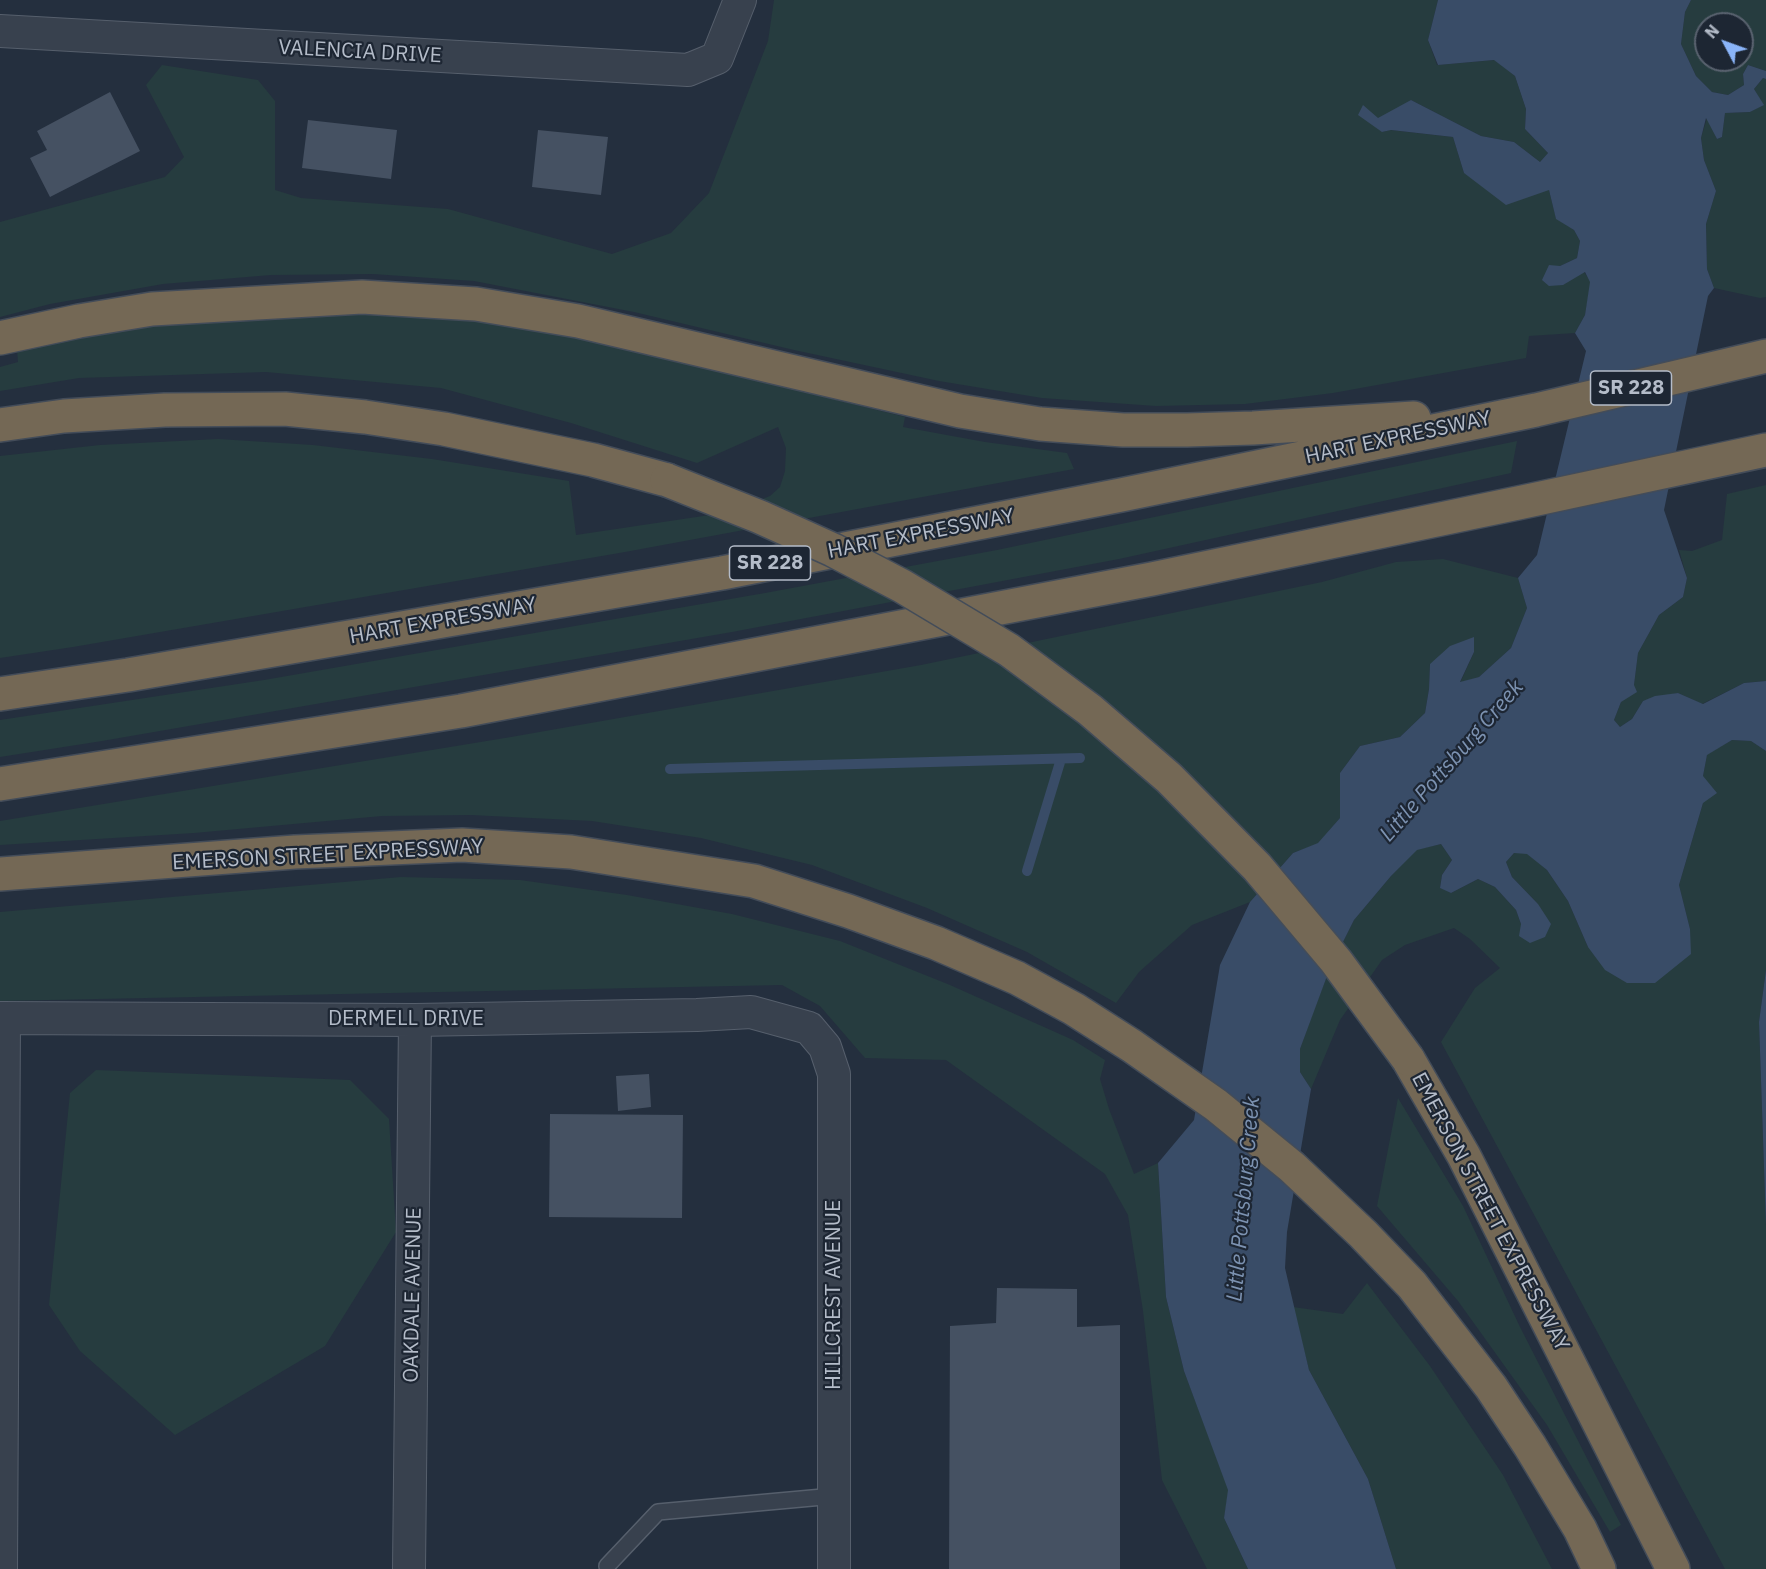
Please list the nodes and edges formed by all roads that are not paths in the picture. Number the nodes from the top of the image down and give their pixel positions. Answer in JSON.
{"nodes":[{"id":1,"x":740,"y":0,"type":"edge"},
{"id":2,"x":0,"y":31,"type":"edge"},
{"id":3,"x":0,"y":338,"type":"edge"},
{"id":4,"x":1766,"y":356,"type":"edge"},
{"id":5,"x":1536,"y":410,"type":"junction"},
{"id":6,"x":0,"y":425,"type":"edge"},
{"id":7,"x":1766,"y":450,"type":"edge"},
{"id":8,"x":0,"y":694,"type":"edge"},
{"id":9,"x":0,"y":784,"type":"edge"},
{"id":10,"x":0,"y":874,"type":"edge"},
{"id":11,"x":2,"y":1018,"type":"edge"},
{"id":12,"x":416,"y":1020,"type":"junction"},
{"id":13,"x":808,"y":1028,"type":"joint"},
{"id":14,"x":834,"y":1496,"type":"junction"},
{"id":15,"x":608,"y":1566,"type":"dead end"},
{"id":16,"x":1,"y":1569,"type":"edge"},
{"id":17,"x":409,"y":1569,"type":"edge"},
{"id":18,"x":834,"y":1569,"type":"edge"},
{"id":19,"x":1599,"y":1569,"type":"edge"},
{"id":20,"x":1673,"y":1569,"type":"edge"}],
"edges":[{"from":1,"to":2,"type":"street","name":"VALENCIA DRIVE"},
{"from":3,"to":5,"type":"highway"},
{"from":4,"to":5,"type":"highway","name":"HART EXPRESSWAY","number":"SR 228"},
{"from":5,"to":8,"type":"highway","name":"HART EXPRESSWAY","number":"SR 228"},
{"from":6,"to":20,"type":"highway","name":"EMERSON STREET EXPRESSWAY","bridge":true},
{"from":7,"to":9,"type":"highway"},
{"from":10,"to":19,"type":"highway","name":"EMERSON STREET EXPRESSWAY"},
{"from":11,"to":12,"type":"street","name":"DERMELL DRIVE"},
{"from":11,"to":16,"type":"street"},
{"from":12,"to":13,"type":"street","name":"DERMELL DRIVE"},
{"from":12,"to":17,"type":"street","name":"OAKDALE AVENUE"},
{"from":13,"to":14,"type":"street","name":"HILLCREST AVENUE"},
{"from":14,"to":15,"type":"lane"},
{"from":14,"to":18,"type":"street","name":"HILLCREST AVENUE"}]}
